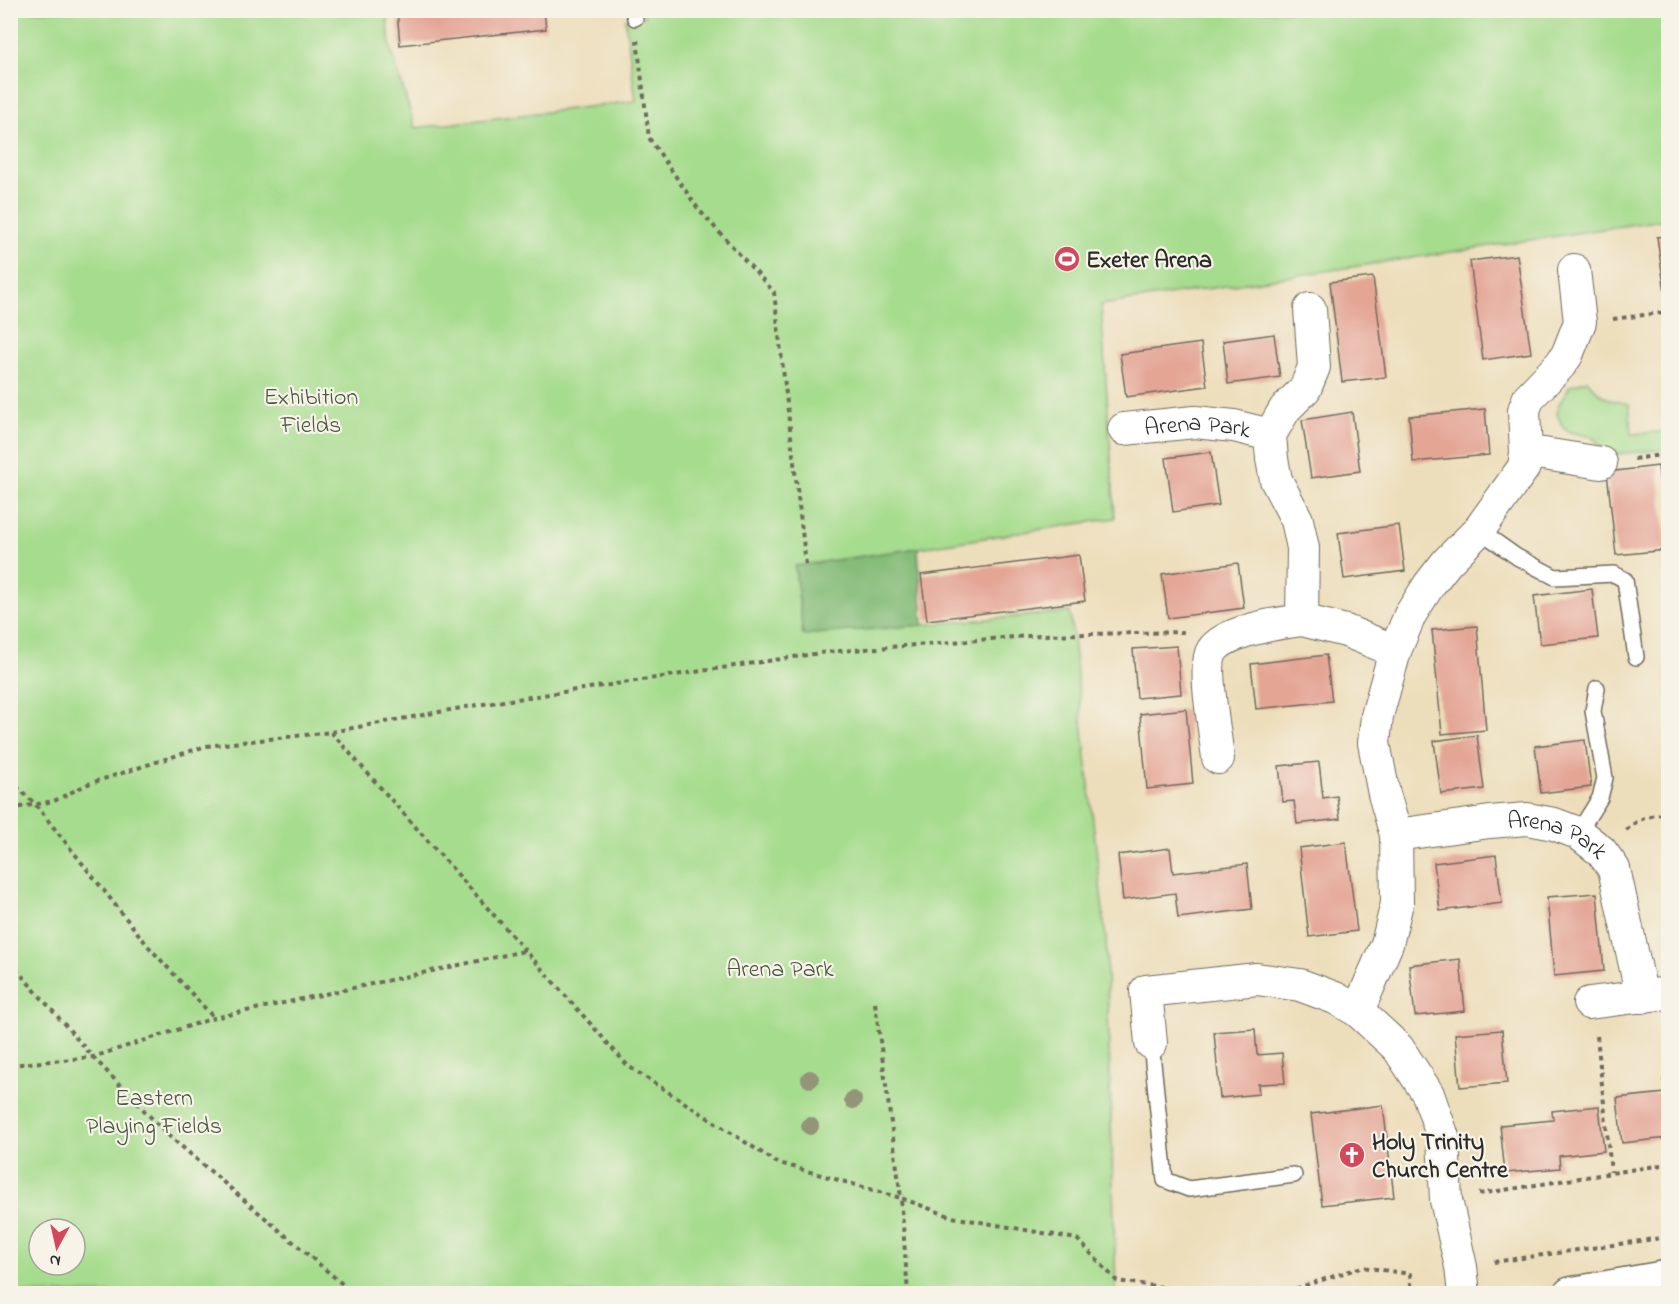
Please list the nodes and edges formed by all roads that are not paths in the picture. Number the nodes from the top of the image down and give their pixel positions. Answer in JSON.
{"nodes":[{"id":1,"x":1574,"y":270,"type":"dead end"},
{"id":2,"x":1310,"y":309,"type":"dead end"},
{"id":3,"x":1124,"y":429,"type":"dead end"},
{"id":4,"x":1270,"y":435,"type":"junction"},
{"id":5,"x":1526,"y":453,"type":"junction"},
{"id":6,"x":1601,"y":463,"type":"dead end"},
{"id":7,"x":1479,"y":530,"type":"junction"},
{"id":8,"x":1302,"y":620,"type":"junction"},
{"id":9,"x":1395,"y":651,"type":"junction"},
{"id":10,"x":1636,"y":657,"type":"dead end"},
{"id":11,"x":1597,"y":688,"type":"dead end"},
{"id":12,"x":1218,"y":758,"type":"dead end"},
{"id":13,"x":1396,"y":835,"type":"junction"},
{"id":14,"x":1590,"y":842,"type":"junction"},
{"id":15,"x":1655,"y":995,"type":"edge"},
{"id":16,"x":1589,"y":1003,"type":"road end"},
{"id":17,"x":1358,"y":1011,"type":"junction"},
{"id":18,"x":1151,"y":1043,"type":"joint"},
{"id":19,"x":1294,"y":1175,"type":"dead end"},
{"id":20,"x":1668,"y":1277,"type":"edge"},
{"id":21,"x":1462,"y":1280,"type":"edge"},
{"id":22,"x":1570,"y":1293,"type":"edge"}],
"edges":[{"from":1,"to":5,"type":"street"},
{"from":2,"to":4,"type":"street","name":"Arena Park"},
{"from":3,"to":4,"type":"street","name":"Arena Park"},
{"from":4,"to":8,"type":"street","name":"Arena Park"},
{"from":5,"to":6,"type":"street"},
{"from":5,"to":7,"type":"street"},
{"from":7,"to":9,"type":"street"},
{"from":7,"to":10,"type":"lane"},
{"from":8,"to":9,"type":"street"},
{"from":8,"to":12,"type":"street"},
{"from":9,"to":13,"type":"street"},
{"from":11,"to":14,"type":"lane"},
{"from":13,"to":14,"type":"street","name":"Arena Park"},
{"from":13,"to":17,"type":"street"},
{"from":14,"to":15,"type":"street","name":"Arena Park"},
{"from":15,"to":16,"type":"street","name":"Arena Park"},
{"from":17,"to":18,"type":"street"},
{"from":17,"to":21,"type":"street"},
{"from":18,"to":19,"type":"lane"},
{"from":20,"to":22,"type":"street"}]}
